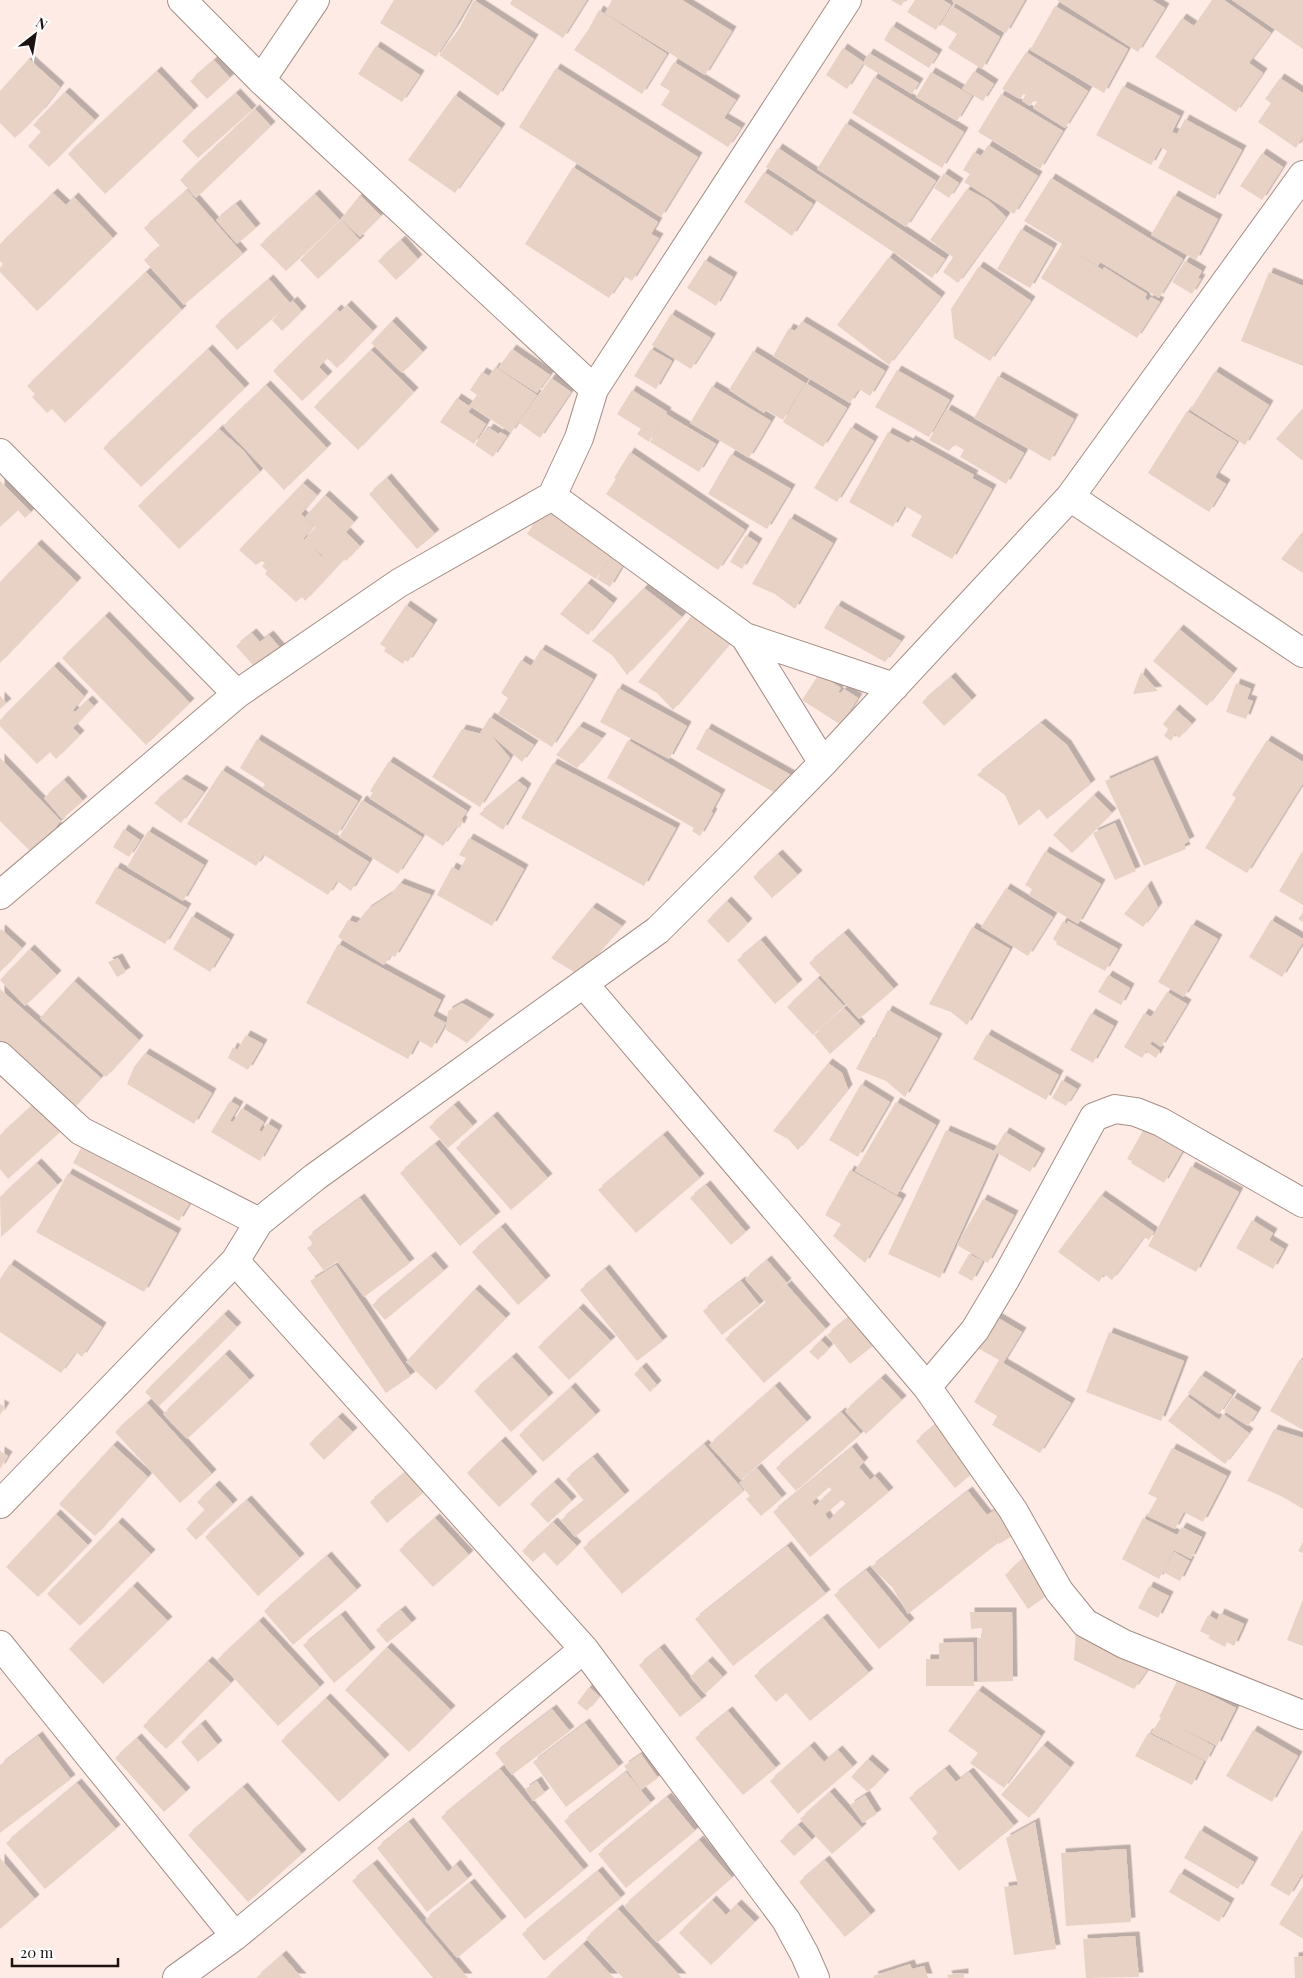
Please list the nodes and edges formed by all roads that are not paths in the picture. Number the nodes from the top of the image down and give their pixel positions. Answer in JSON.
{"nodes":[{"id":1,"x":182,"y":0,"type":"edge"},
{"id":2,"x":315,"y":0,"type":"edge"},
{"id":3,"x":847,"y":0,"type":"edge"},
{"id":4,"x":261,"y":80,"type":"junction"},
{"id":5,"x":1303,"y":175,"type":"edge"},
{"id":6,"x":594,"y":389,"type":"junction"},
{"id":7,"x":0,"y":453,"type":"edge"},
{"id":8,"x":552,"y":496,"type":"junction"},
{"id":9,"x":1070,"y":497,"type":"junction"},
{"id":10,"x":745,"y":637,"type":"junction"},
{"id":11,"x":1303,"y":653,"type":"edge"},
{"id":12,"x":894,"y":687,"type":"junction"},
{"id":13,"x":237,"y":694,"type":"junction"},
{"id":14,"x":823,"y":763,"type":"junction"},
{"id":15,"x":0,"y":895,"type":"edge"},
{"id":16,"x":584,"y":984,"type":"junction"},
{"id":17,"x":0,"y":1056,"type":"edge"},
{"id":18,"x":1303,"y":1203,"type":"edge"},
{"id":19,"x":259,"y":1222,"type":"junction"},
{"id":20,"x":235,"y":1261,"type":"junction"},
{"id":21,"x":927,"y":1387,"type":"junction"},
{"id":22,"x":0,"y":1504,"type":"edge"},
{"id":23,"x":0,"y":1645,"type":"edge"},
{"id":24,"x":584,"y":1649,"type":"junction"},
{"id":25,"x":1303,"y":1715,"type":"edge"},
{"id":26,"x":235,"y":1936,"type":"junction"},
{"id":27,"x":177,"y":1978,"type":"edge"},
{"id":28,"x":815,"y":1978,"type":"edge"}],
"edges":[{"from":1,"to":4,"type":"street"},
{"from":2,"to":4,"type":"street"},
{"from":3,"to":6,"type":"street"},
{"from":4,"to":6,"type":"street"},
{"from":5,"to":9,"type":"street"},
{"from":6,"to":8,"type":"street"},
{"from":7,"to":13,"type":"street"},
{"from":8,"to":10,"type":"street"},
{"from":8,"to":13,"type":"street"},
{"from":9,"to":11,"type":"street"},
{"from":9,"to":12,"type":"street"},
{"from":10,"to":12,"type":"street"},
{"from":10,"to":14,"type":"street"},
{"from":12,"to":14,"type":"street"},
{"from":13,"to":15,"type":"street"},
{"from":14,"to":16,"type":"street"},
{"from":16,"to":19,"type":"street"},
{"from":16,"to":21,"type":"street"},
{"from":17,"to":19,"type":"street"},
{"from":18,"to":21,"type":"street"},
{"from":19,"to":20,"type":"street"},
{"from":20,"to":22,"type":"street"},
{"from":20,"to":24,"type":"street"},
{"from":21,"to":25,"type":"street"},
{"from":23,"to":26,"type":"street"},
{"from":24,"to":26,"type":"street"},
{"from":24,"to":28,"type":"street"},
{"from":26,"to":27,"type":"street"}]}
